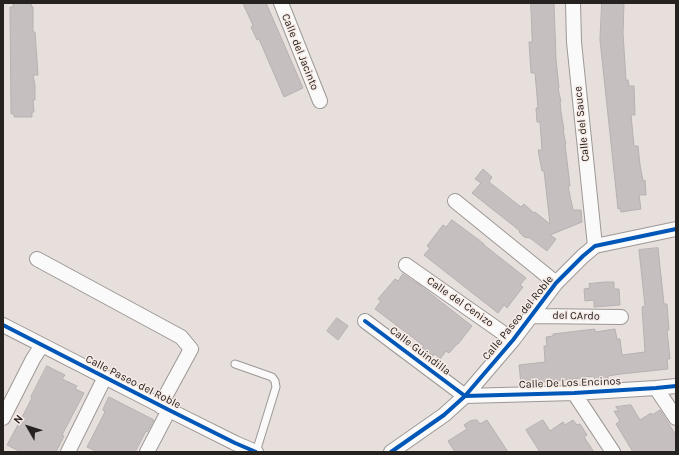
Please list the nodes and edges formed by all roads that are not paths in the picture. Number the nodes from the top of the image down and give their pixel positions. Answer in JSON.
{"nodes":[{"id":1,"x":281,"y":3,"type":"edge"},
{"id":2,"x":573,"y":3,"type":"edge"},
{"id":3,"x":320,"y":101,"type":"dead end"},
{"id":4,"x":454,"y":201,"type":"dead end"},
{"id":5,"x":676,"y":229,"type":"edge"},
{"id":6,"x":595,"y":246,"type":"junction"},
{"id":7,"x":37,"y":259,"type":"dead end"},
{"id":8,"x":406,"y":265,"type":"dead end"},
{"id":9,"x":556,"y":283,"type":"junction"},
{"id":10,"x":531,"y":316,"type":"junction"},
{"id":11,"x":621,"y":316,"type":"dead end"},
{"id":12,"x":365,"y":321,"type":"dead end"},
{"id":13,"x":3,"y":325,"type":"edge"},
{"id":14,"x":513,"y":340,"type":"junction"},
{"id":15,"x":42,"y":345,"type":"junction"},
{"id":16,"x":235,"y":364,"type":"dead end"},
{"id":17,"x":105,"y":378,"type":"junction"},
{"id":18,"x":676,"y":386,"type":"edge"},
{"id":19,"x":656,"y":388,"type":"junction"},
{"id":20,"x":574,"y":393,"type":"junction"},
{"id":21,"x":465,"y":396,"type":"junction"},
{"id":22,"x":164,"y":408,"type":"junction"},
{"id":23,"x":3,"y":418,"type":"edge"},
{"id":24,"x":676,"y":418,"type":"edge"},
{"id":25,"x":232,"y":448,"type":"edge"},
{"id":26,"x":68,"y":452,"type":"edge"},
{"id":27,"x":147,"y":452,"type":"edge"},
{"id":28,"x":256,"y":452,"type":"edge"},
{"id":29,"x":391,"y":452,"type":"edge"},
{"id":30,"x":613,"y":452,"type":"edge"}],
"edges":[{"from":1,"to":3,"type":"street","name":"Calle del Jacinto"},
{"from":2,"to":6,"type":"street","name":"Calle del Sauce"},
{"from":4,"to":9,"type":"street"},
{"from":5,"to":6,"type":"street","name":"Calle Paseo del Roble"},
{"from":6,"to":9,"type":"street","name":"Calle Paseo del Roble"},
{"from":7,"to":22,"type":"street"},
{"from":8,"to":14,"type":"street","name":"Calle del Cenizo"},
{"from":9,"to":10,"type":"street","name":"Calle Paseo del Roble"},
{"from":10,"to":11,"type":"street","name":"del CArdo"},
{"from":10,"to":14,"type":"street","name":"Calle Paseo del Roble"},
{"from":12,"to":21,"type":"street","name":"Calle Guindilla"},
{"from":13,"to":15,"type":"street","name":"Calle Paseo del Roble"},
{"from":14,"to":21,"type":"street","name":"Calle Paseo del Roble"},
{"from":15,"to":17,"type":"street","name":"Calle Paseo del Roble"},
{"from":15,"to":23,"type":"street"},
{"from":16,"to":28,"type":"lane"},
{"from":17,"to":22,"type":"street","name":"Calle Paseo del Roble"},
{"from":17,"to":26,"type":"street"},
{"from":18,"to":19,"type":"street","name":"Calle De Los Encinos"},
{"from":19,"to":20,"type":"street","name":"Calle De Los Encinos"},
{"from":19,"to":24,"type":"street"},
{"from":20,"to":21,"type":"street","name":"Calle De Los Encinos"},
{"from":20,"to":30,"type":"street"},
{"from":21,"to":29,"type":"street","name":"Calle Paseo del Roble"},
{"from":22,"to":25,"type":"street","name":"Calle Paseo del Roble"},
{"from":22,"to":27,"type":"street"},
{"from":25,"to":28,"type":"street","name":"Calle Paseo del Roble"}]}
